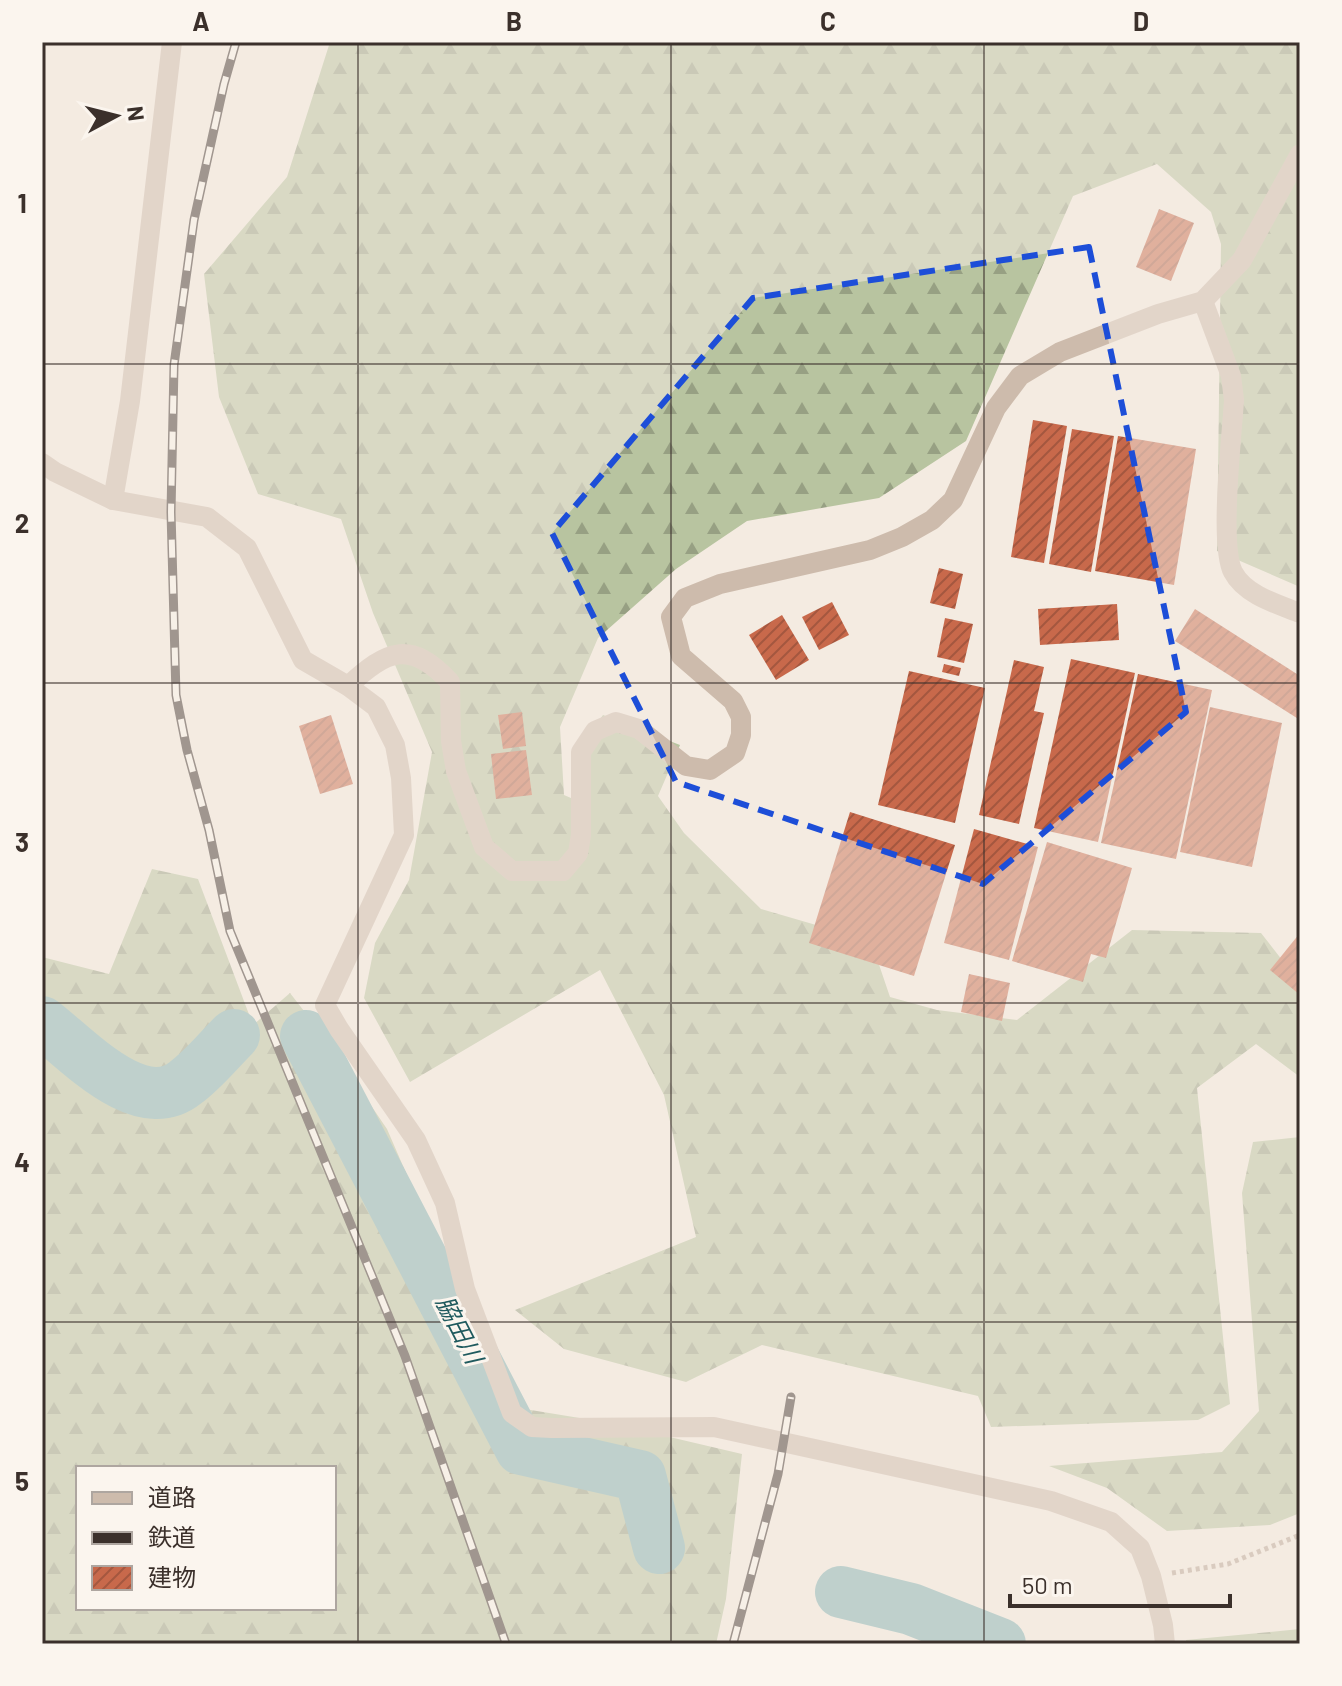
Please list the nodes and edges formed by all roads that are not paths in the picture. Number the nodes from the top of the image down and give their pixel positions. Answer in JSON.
{"nodes":[{"id":1,"x":172,"y":42,"type":"edge"},
{"id":2,"x":1300,"y":154,"type":"edge"},
{"id":3,"x":1203,"y":301,"type":"junction"},
{"id":4,"x":42,"y":463,"type":"edge"},
{"id":5,"x":113,"y":500,"type":"junction"},
{"id":6,"x":1300,"y":613,"type":"edge"},
{"id":7,"x":348,"y":686,"type":"junction"},
{"id":8,"x":1165,"y":1644,"type":"edge"}],
"edges":[{"from":1,"to":5,"type":"street"},
{"from":2,"to":3,"type":"street"},
{"from":3,"to":6,"type":"street"},
{"from":3,"to":7,"type":"street"},
{"from":4,"to":5,"type":"street"},
{"from":5,"to":7,"type":"street"},
{"from":7,"to":8,"type":"street"}]}
